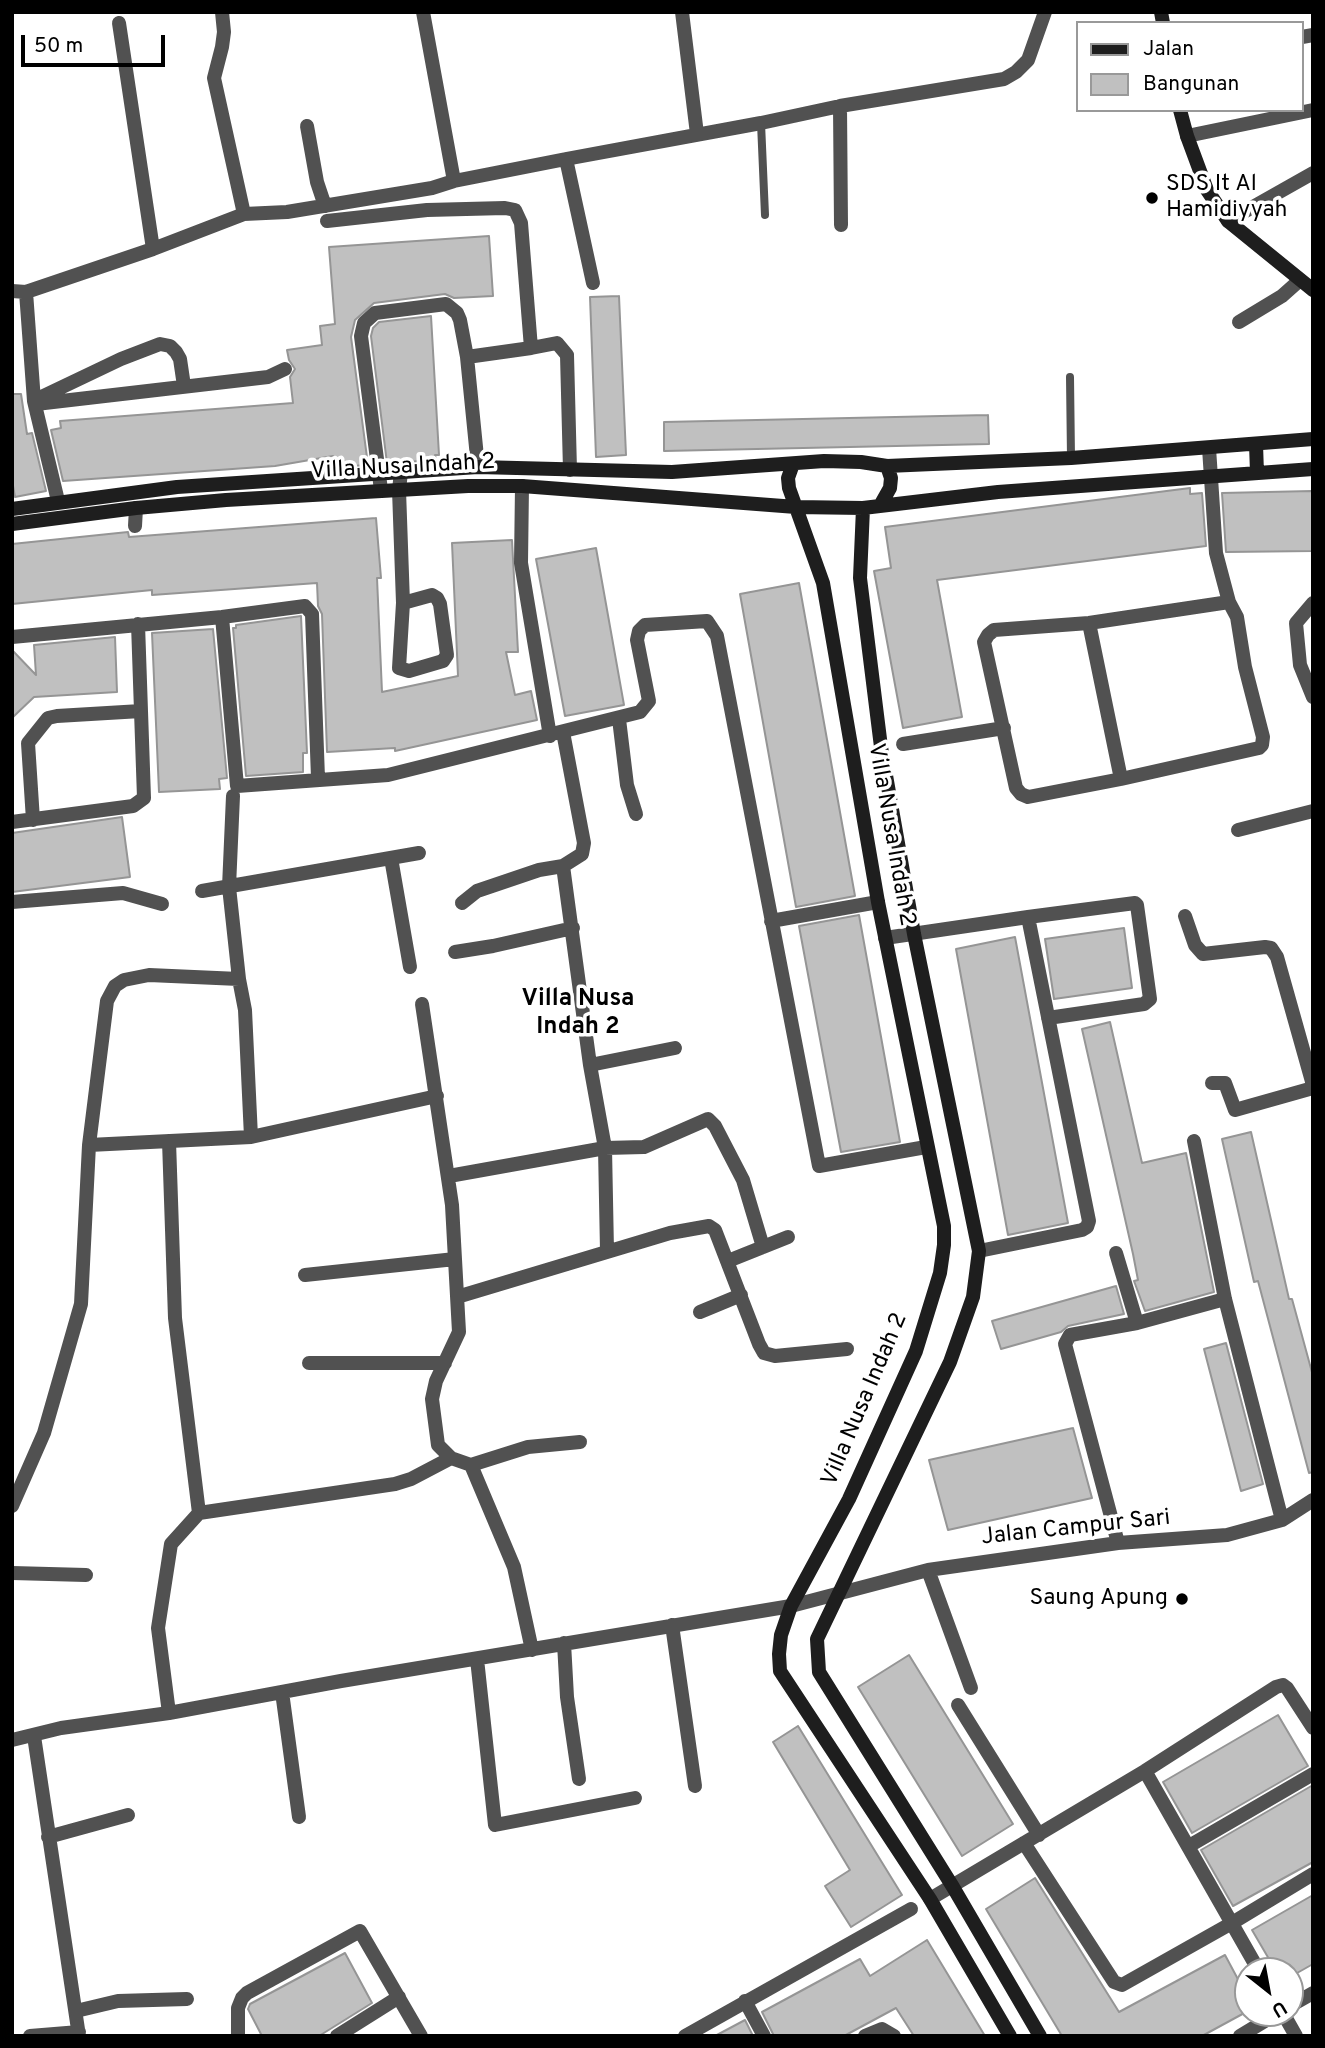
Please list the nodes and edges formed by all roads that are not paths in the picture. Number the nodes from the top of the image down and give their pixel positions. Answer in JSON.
{"nodes":[{"id":1,"x":222,"y":12,"type":"edge"},
{"id":2,"x":423,"y":12,"type":"edge"},
{"id":3,"x":682,"y":12,"type":"edge"},
{"id":4,"x":1045,"y":12,"type":"edge"},
{"id":5,"x":119,"y":23,"type":"dead end"},
{"id":6,"x":840,"y":106,"type":"junction"},
{"id":7,"x":1181,"y":112,"type":"edge"},
{"id":8,"x":1303,"y":112,"type":"edge"},
{"id":9,"x":761,"y":123,"type":"junction"},
{"id":10,"x":307,"y":126,"type":"dead end"},
{"id":11,"x":697,"y":134,"type":"junction"},
{"id":12,"x":1187,"y":136,"type":"junction"},
{"id":13,"x":566,"y":159,"type":"junction"},
{"id":14,"x":1313,"y":173,"type":"edge"},
{"id":15,"x":454,"y":181,"type":"junction"},
{"id":16,"x":325,"y":206,"type":"junction"},
{"id":17,"x":244,"y":214,"type":"junction"},
{"id":18,"x":765,"y":215,"type":"dead end"},
{"id":19,"x":327,"y":221,"type":"dead end"},
{"id":20,"x":1228,"y":222,"type":"junction"},
{"id":21,"x":841,"y":225,"type":"dead end"},
{"id":22,"x":153,"y":249,"type":"junction"},
{"id":23,"x":1300,"y":280,"type":"junction"},
{"id":24,"x":593,"y":283,"type":"dead end"},
{"id":25,"x":1313,"y":290,"type":"edge"},
{"id":26,"x":19,"y":291,"type":"edge"},
{"id":27,"x":1239,"y":322,"type":"dead end"},
{"id":28,"x":531,"y":348,"type":"junction"},
{"id":29,"x":467,"y":357,"type":"junction"},
{"id":30,"x":285,"y":369,"type":"dead end"},
{"id":31,"x":1070,"y":377,"type":"dead end"},
{"id":32,"x":184,"y":386,"type":"junction"},
{"id":33,"x":35,"y":402,"type":"junction"},
{"id":34,"x":1313,"y":439,"type":"edge"},
{"id":35,"x":1256,"y":444,"type":"junction"},
{"id":36,"x":1209,"y":448,"type":"junction"},
{"id":37,"x":1071,"y":458,"type":"junction"},
{"id":38,"x":793,"y":464,"type":"junction"},
{"id":39,"x":887,"y":466,"type":"junction"},
{"id":40,"x":478,"y":467,"type":"junction"},
{"id":41,"x":1313,"y":469,"type":"edge"},
{"id":42,"x":570,"y":470,"type":"junction"},
{"id":43,"x":401,"y":472,"type":"junction"},
{"id":44,"x":1257,"y":472,"type":"junction"},
{"id":45,"x":378,"y":473,"type":"junction"},
{"id":46,"x":1212,"y":475,"type":"junction"},
{"id":47,"x":522,"y":486,"type":"junction"},
{"id":48,"x":399,"y":490,"type":"junction"},
{"id":49,"x":381,"y":491,"type":"junction"},
{"id":50,"x":58,"y":502,"type":"junction"},
{"id":51,"x":881,"y":504,"type":"junction"},
{"id":52,"x":796,"y":507,"type":"junction"},
{"id":53,"x":136,"y":508,"type":"junction"},
{"id":54,"x":863,"y":508,"type":"junction"},
{"id":55,"x":12,"y":509,"type":"edge"},
{"id":56,"x":12,"y":524,"type":"edge"},
{"id":57,"x":135,"y":526,"type":"dead end"},
{"id":58,"x":1229,"y":602,"type":"junction"},
{"id":59,"x":402,"y":603,"type":"junction"},
{"id":60,"x":1313,"y":603,"type":"edge"},
{"id":61,"x":222,"y":617,"type":"junction"},
{"id":62,"x":1089,"y":623,"type":"junction"},
{"id":63,"x":138,"y":624,"type":"junction"},
{"id":64,"x":12,"y":637,"type":"edge"},
{"id":65,"x":1313,"y":697,"type":"edge"},
{"id":66,"x":141,"y":711,"type":"junction"},
{"id":67,"x":619,"y":719,"type":"junction"},
{"id":68,"x":1004,"y":728,"type":"junction"},
{"id":69,"x":557,"y":734,"type":"junction"},
{"id":70,"x":903,"y":744,"type":"dead end"},
{"id":71,"x":318,"y":778,"type":"junction"},
{"id":72,"x":1121,"y":779,"type":"junction"},
{"id":73,"x":235,"y":791,"type":"junction"},
{"id":74,"x":1313,"y":811,"type":"edge"},
{"id":75,"x":636,"y":814,"type":"dead end"},
{"id":76,"x":33,"y":820,"type":"junction"},
{"id":77,"x":12,"y":822,"type":"edge"},
{"id":78,"x":1238,"y":830,"type":"dead end"},
{"id":79,"x":419,"y":853,"type":"dead end"},
{"id":80,"x":391,"y":858,"type":"junction"},
{"id":81,"x":563,"y":866,"type":"junction"},
{"id":82,"x":229,"y":887,"type":"junction"},
{"id":83,"x":202,"y":891,"type":"dead end"},
{"id":84,"x":12,"y":902,"type":"edge"},
{"id":85,"x":878,"y":902,"type":"junction"},
{"id":86,"x":462,"y":903,"type":"dead end"},
{"id":87,"x":162,"y":904,"type":"dead end"},
{"id":88,"x":1028,"y":916,"type":"junction"},
{"id":89,"x":1185,"y":916,"type":"dead end"},
{"id":90,"x":771,"y":921,"type":"junction"},
{"id":91,"x":573,"y":928,"type":"junction"},
{"id":92,"x":914,"y":934,"type":"junction"},
{"id":93,"x":885,"y":938,"type":"junction"},
{"id":94,"x":455,"y":952,"type":"dead end"},
{"id":95,"x":410,"y":967,"type":"dead end"},
{"id":96,"x":239,"y":979,"type":"junction"},
{"id":97,"x":422,"y":1003,"type":"dead end"},
{"id":98,"x":1048,"y":1018,"type":"junction"},
{"id":99,"x":675,"y":1048,"type":"dead end"},
{"id":100,"x":590,"y":1065,"type":"junction"},
{"id":101,"x":1212,"y":1083,"type":"dead end"},
{"id":102,"x":1313,"y":1087,"type":"edge"},
{"id":103,"x":437,"y":1096,"type":"junction"},
{"id":104,"x":251,"y":1137,"type":"junction"},
{"id":105,"x":169,"y":1141,"type":"junction"},
{"id":106,"x":1194,"y":1141,"type":"dead end"},
{"id":107,"x":89,"y":1145,"type":"junction"},
{"id":108,"x":926,"y":1147,"type":"junction"},
{"id":109,"x":605,"y":1148,"type":"junction"},
{"id":110,"x":449,"y":1176,"type":"junction"},
{"id":111,"x":788,"y":1237,"type":"dead end"},
{"id":112,"x":763,"y":1247,"type":"junction"},
{"id":113,"x":607,"y":1251,"type":"junction"},
{"id":114,"x":979,"y":1251,"type":"junction"},
{"id":115,"x":1116,"y":1253,"type":"dead end"},
{"id":116,"x":455,"y":1259,"type":"junction"},
{"id":117,"x":728,"y":1261,"type":"junction"},
{"id":118,"x":305,"y":1275,"type":"dead end"},
{"id":119,"x":741,"y":1295,"type":"junction"},
{"id":120,"x":457,"y":1297,"type":"junction"},
{"id":121,"x":1225,"y":1299,"type":"junction"},
{"id":122,"x":700,"y":1312,"type":"dead end"},
{"id":123,"x":1136,"y":1323,"type":"junction"},
{"id":124,"x":848,"y":1349,"type":"dead end"},
{"id":125,"x":309,"y":1363,"type":"dead end"},
{"id":126,"x":445,"y":1363,"type":"junction"},
{"id":127,"x":580,"y":1442,"type":"dead end"},
{"id":128,"x":451,"y":1458,"type":"junction"},
{"id":129,"x":471,"y":1465,"type":"junction"},
{"id":130,"x":1313,"y":1500,"type":"edge"},
{"id":131,"x":12,"y":1506,"type":"edge"},
{"id":132,"x":199,"y":1513,"type":"junction"},
{"id":133,"x":1282,"y":1520,"type":"junction"},
{"id":134,"x":1118,"y":1543,"type":"junction"},
{"id":135,"x":928,"y":1570,"type":"junction"},
{"id":136,"x":12,"y":1573,"type":"edge"},
{"id":137,"x":86,"y":1575,"type":"dead end"},
{"id":138,"x":838,"y":1592,"type":"junction"},
{"id":139,"x":791,"y":1606,"type":"junction"},
{"id":140,"x":672,"y":1625,"type":"junction"},
{"id":141,"x":564,"y":1643,"type":"junction"},
{"id":142,"x":531,"y":1650,"type":"junction"},
{"id":143,"x":477,"y":1659,"type":"junction"},
{"id":144,"x":971,"y":1688,"type":"dead end"},
{"id":145,"x":282,"y":1692,"type":"junction"},
{"id":146,"x":958,"y":1705,"type":"dead end"},
{"id":147,"x":169,"y":1713,"type":"junction"},
{"id":148,"x":1313,"y":1728,"type":"edge"},
{"id":149,"x":34,"y":1736,"type":"junction"},
{"id":150,"x":12,"y":1740,"type":"edge"},
{"id":151,"x":1145,"y":1771,"type":"junction"},
{"id":152,"x":1313,"y":1774,"type":"edge"},
{"id":153,"x":579,"y":1779,"type":"dead end"},
{"id":154,"x":695,"y":1786,"type":"dead end"},
{"id":155,"x":635,"y":1798,"type":"dead end"},
{"id":156,"x":128,"y":1815,"type":"dead end"},
{"id":157,"x":299,"y":1817,"type":"dead end"},
{"id":158,"x":1039,"y":1835,"type":"junction"},
{"id":159,"x":48,"y":1837,"type":"junction"},
{"id":160,"x":1024,"y":1843,"type":"junction"},
{"id":161,"x":1189,"y":1846,"type":"junction"},
{"id":162,"x":1313,"y":1874,"type":"edge"},
{"id":163,"x":953,"y":1886,"type":"junction"},
{"id":164,"x":930,"y":1899,"type":"junction"},
{"id":165,"x":911,"y":1909,"type":"dead end"},
{"id":166,"x":1232,"y":1923,"type":"junction"},
{"id":167,"x":1251,"y":1957,"type":"edge"},
{"id":168,"x":399,"y":1997,"type":"junction"},
{"id":169,"x":187,"y":1999,"type":"dead end"},
{"id":170,"x":745,"y":2001,"type":"junction"},
{"id":171,"x":76,"y":2011,"type":"junction"},
{"id":172,"x":1256,"y":2027,"type":"edge"},
{"id":173,"x":79,"y":2034,"type":"edge"},
{"id":174,"x":30,"y":2036,"type":"edge"},
{"id":175,"x":238,"y":2036,"type":"edge"},
{"id":176,"x":337,"y":2036,"type":"edge"},
{"id":177,"x":421,"y":2036,"type":"edge"},
{"id":178,"x":685,"y":2036,"type":"edge"},
{"id":179,"x":764,"y":2036,"type":"edge"},
{"id":180,"x":865,"y":2036,"type":"edge"},
{"id":181,"x":894,"y":2036,"type":"edge"},
{"id":182,"x":1010,"y":2036,"type":"edge"},
{"id":183,"x":1040,"y":2036,"type":"edge"},
{"id":184,"x":1240,"y":2036,"type":"edge"}],
"edges":[{"from":1,"to":17,"type":"street"},
{"from":2,"to":15,"type":"street"},
{"from":3,"to":11,"type":"street"},
{"from":4,"to":6,"type":"street"},
{"from":5,"to":22,"type":"street"},
{"from":6,"to":9,"type":"street"},
{"from":6,"to":21,"type":"street"},
{"from":7,"to":12,"type":"street"},
{"from":8,"to":12,"type":"street"},
{"from":9,"to":11,"type":"street"},
{"from":9,"to":18,"type":"lane"},
{"from":10,"to":16,"type":"street"},
{"from":11,"to":13,"type":"street"},
{"from":12,"to":20,"type":"street"},
{"from":13,"to":15,"type":"street"},
{"from":13,"to":24,"type":"street"},
{"from":14,"to":20,"type":"street"},
{"from":15,"to":16,"type":"street"},
{"from":16,"to":17,"type":"street"},
{"from":17,"to":22,"type":"street"},
{"from":19,"to":28,"type":"street"},
{"from":20,"to":23,"type":"street"},
{"from":22,"to":26,"type":"street"},
{"from":23,"to":25,"type":"street"},
{"from":23,"to":27,"type":"street"},
{"from":26,"to":33,"type":"street"},
{"from":28,"to":29,"type":"street"},
{"from":28,"to":42,"type":"street"},
{"from":29,"to":40,"type":"street"},
{"from":29,"to":45,"type":"street"},
{"from":30,"to":32,"type":"street"},
{"from":31,"to":37,"type":"lane"},
{"from":32,"to":33,"type":"street"},
{"from":32,"to":33,"type":"street"},
{"from":33,"to":50,"type":"street"},
{"from":34,"to":35,"type":"street","name":"Villa Nusa Indah 2"},
{"from":35,"to":36,"type":"street","name":"Villa Nusa Indah 2"},
{"from":35,"to":44,"type":"street"},
{"from":36,"to":37,"type":"street","name":"Villa Nusa Indah 2"},
{"from":36,"to":46,"type":"street"},
{"from":37,"to":39,"type":"street","name":"Villa Nusa Indah 2"},
{"from":38,"to":39,"type":"street","name":"Villa Nusa Indah 2"},
{"from":38,"to":42,"type":"street","name":"Villa Nusa Indah 2"},
{"from":38,"to":52,"type":"street","name":"Villa Nusa Indah 2"},
{"from":39,"to":51,"type":"street"},
{"from":40,"to":42,"type":"street","name":"Villa Nusa Indah 2"},
{"from":40,"to":43,"type":"street","name":"Villa Nusa Indah 2"},
{"from":41,"to":44,"type":"street","name":"Villa Nusa Indah 2"},
{"from":43,"to":45,"type":"street","name":"Villa Nusa Indah 2"},
{"from":43,"to":48,"type":"street"},
{"from":44,"to":46,"type":"street","name":"Villa Nusa Indah 2"},
{"from":45,"to":49,"type":"street"},
{"from":45,"to":50,"type":"street","name":"Villa Nusa Indah 2"},
{"from":46,"to":51,"type":"street","name":"Villa Nusa Indah 2"},
{"from":46,"to":58,"type":"street"},
{"from":47,"to":48,"type":"street","name":"Villa Nusa Indah 2"},
{"from":47,"to":52,"type":"street","name":"Villa Nusa Indah 2"},
{"from":47,"to":69,"type":"street"},
{"from":48,"to":49,"type":"street","name":"Villa Nusa Indah 2"},
{"from":48,"to":59,"type":"street"},
{"from":49,"to":53,"type":"street","name":"Villa Nusa Indah 2"},
{"from":50,"to":55,"type":"street","name":"Villa Nusa Indah 2"},
{"from":51,"to":54,"type":"street","name":"Villa Nusa Indah 2"},
{"from":52,"to":54,"type":"street","name":"Villa Nusa Indah 2"},
{"from":52,"to":85,"type":"street","name":"Villa Nusa Indah 2"},
{"from":53,"to":56,"type":"street","name":"Villa Nusa Indah 2"},
{"from":53,"to":57,"type":"street"},
{"from":54,"to":92,"type":"street","name":"Villa Nusa Indah 2"},
{"from":58,"to":62,"type":"street"},
{"from":58,"to":72,"type":"street"},
{"from":59,"to":59,"type":"street"},
{"from":60,"to":65,"type":"street"},
{"from":61,"to":63,"type":"street"},
{"from":61,"to":71,"type":"street"},
{"from":61,"to":73,"type":"street"},
{"from":62,"to":68,"type":"street"},
{"from":62,"to":72,"type":"street"},
{"from":63,"to":64,"type":"street"},
{"from":63,"to":66,"type":"street"},
{"from":66,"to":76,"type":"street"},
{"from":66,"to":76,"type":"street"},
{"from":67,"to":69,"type":"street"},
{"from":67,"to":75,"type":"street"},
{"from":67,"to":90,"type":"street"},
{"from":68,"to":70,"type":"street"},
{"from":68,"to":72,"type":"street"},
{"from":69,"to":71,"type":"street"},
{"from":69,"to":81,"type":"street"},
{"from":71,"to":73,"type":"street"},
{"from":73,"to":82,"type":"street"},
{"from":74,"to":78,"type":"street"},
{"from":76,"to":77,"type":"street"},
{"from":79,"to":80,"type":"street"},
{"from":80,"to":82,"type":"street"},
{"from":80,"to":95,"type":"street"},
{"from":81,"to":86,"type":"street"},
{"from":81,"to":91,"type":"street"},
{"from":82,"to":83,"type":"street"},
{"from":82,"to":96,"type":"street"},
{"from":84,"to":87,"type":"street"},
{"from":85,"to":90,"type":"street"},
{"from":85,"to":93,"type":"street","name":"Villa Nusa Indah 2"},
{"from":88,"to":92,"type":"street"},
{"from":88,"to":98,"type":"street"},
{"from":88,"to":98,"type":"street"},
{"from":89,"to":102,"type":"street"},
{"from":90,"to":108,"type":"street"},
{"from":91,"to":94,"type":"street"},
{"from":91,"to":100,"type":"street"},
{"from":92,"to":93,"type":"street"},
{"from":92,"to":114,"type":"street","name":"Villa Nusa Indah 2"},
{"from":93,"to":108,"type":"street","name":"Villa Nusa Indah 2"},
{"from":96,"to":104,"type":"street"},
{"from":96,"to":107,"type":"street"},
{"from":97,"to":103,"type":"street"},
{"from":98,"to":114,"type":"street"},
{"from":99,"to":100,"type":"street"},
{"from":100,"to":109,"type":"street"},
{"from":101,"to":102,"type":"street"},
{"from":103,"to":104,"type":"street"},
{"from":103,"to":110,"type":"street"},
{"from":104,"to":105,"type":"street"},
{"from":105,"to":107,"type":"street"},
{"from":105,"to":132,"type":"street"},
{"from":106,"to":121,"type":"street"},
{"from":107,"to":131,"type":"street"},
{"from":108,"to":139,"type":"street","name":"Villa Nusa Indah 2"},
{"from":109,"to":110,"type":"street"},
{"from":109,"to":112,"type":"street"},
{"from":109,"to":113,"type":"street"},
{"from":110,"to":116,"type":"street"},
{"from":111,"to":112,"type":"street"},
{"from":112,"to":117,"type":"street"},
{"from":113,"to":117,"type":"street"},
{"from":113,"to":120,"type":"street"},
{"from":114,"to":138,"type":"street","name":"Villa Nusa Indah 2"},
{"from":115,"to":123,"type":"street"},
{"from":116,"to":118,"type":"street"},
{"from":116,"to":120,"type":"street"},
{"from":117,"to":119,"type":"street"},
{"from":119,"to":122,"type":"street"},
{"from":119,"to":124,"type":"street"},
{"from":120,"to":126,"type":"street"},
{"from":121,"to":123,"type":"street"},
{"from":121,"to":133,"type":"street"},
{"from":123,"to":134,"type":"street"},
{"from":125,"to":126,"type":"street"},
{"from":126,"to":128,"type":"street"},
{"from":127,"to":129,"type":"street"},
{"from":128,"to":129,"type":"street"},
{"from":128,"to":132,"type":"street"},
{"from":129,"to":142,"type":"street"},
{"from":130,"to":133,"type":"street","name":"Jalan Campur Sari"},
{"from":132,"to":147,"type":"street"},
{"from":133,"to":134,"type":"street","name":"Jalan Campur Sari"},
{"from":134,"to":135,"type":"street","name":"Jalan Campur Sari"},
{"from":135,"to":138,"type":"street","name":"Jalan Campur Sari"},
{"from":135,"to":144,"type":"street"},
{"from":136,"to":137,"type":"street"},
{"from":138,"to":139,"type":"street","name":"Jalan Campur Sari"},
{"from":138,"to":163,"type":"street","name":"Villa Nusa Indah 2"},
{"from":139,"to":140,"type":"street","name":"Jalan Campur Sari"},
{"from":139,"to":164,"type":"street","name":"Villa Nusa Indah 2"},
{"from":140,"to":141,"type":"street","name":"Jalan Campur Sari"},
{"from":140,"to":154,"type":"street"},
{"from":141,"to":142,"type":"street","name":"Jalan Campur Sari"},
{"from":141,"to":153,"type":"street"},
{"from":142,"to":143,"type":"street","name":"Jalan Campur Sari"},
{"from":143,"to":145,"type":"street","name":"Jalan Campur Sari"},
{"from":143,"to":155,"type":"street"},
{"from":145,"to":147,"type":"street","name":"Jalan Campur Sari"},
{"from":145,"to":157,"type":"street"},
{"from":146,"to":158,"type":"street"},
{"from":147,"to":149,"type":"street","name":"Jalan Campur Sari"},
{"from":148,"to":151,"type":"street"},
{"from":149,"to":150,"type":"street","name":"Jalan Campur Sari"},
{"from":149,"to":159,"type":"street"},
{"from":151,"to":158,"type":"street"},
{"from":151,"to":161,"type":"street"},
{"from":152,"to":161,"type":"street"},
{"from":156,"to":159,"type":"street"},
{"from":158,"to":160,"type":"street"},
{"from":159,"to":171,"type":"street"},
{"from":160,"to":163,"type":"street"},
{"from":160,"to":166,"type":"street"},
{"from":161,"to":166,"type":"street"},
{"from":162,"to":166,"type":"street"},
{"from":163,"to":164,"type":"street"},
{"from":163,"to":183,"type":"street","name":"Villa Nusa Indah 2"},
{"from":164,"to":182,"type":"street","name":"Villa Nusa Indah 2"},
{"from":165,"to":170,"type":"street"},
{"from":166,"to":167,"type":"street"},
{"from":168,"to":175,"type":"street"},
{"from":168,"to":176,"type":"street"},
{"from":168,"to":177,"type":"street"},
{"from":169,"to":171,"type":"street"},
{"from":170,"to":178,"type":"street"},
{"from":170,"to":179,"type":"street"},
{"from":171,"to":173,"type":"street"},
{"from":172,"to":184,"type":"street"},
{"from":173,"to":174,"type":"street"},
{"from":180,"to":181,"type":"street"}]}
